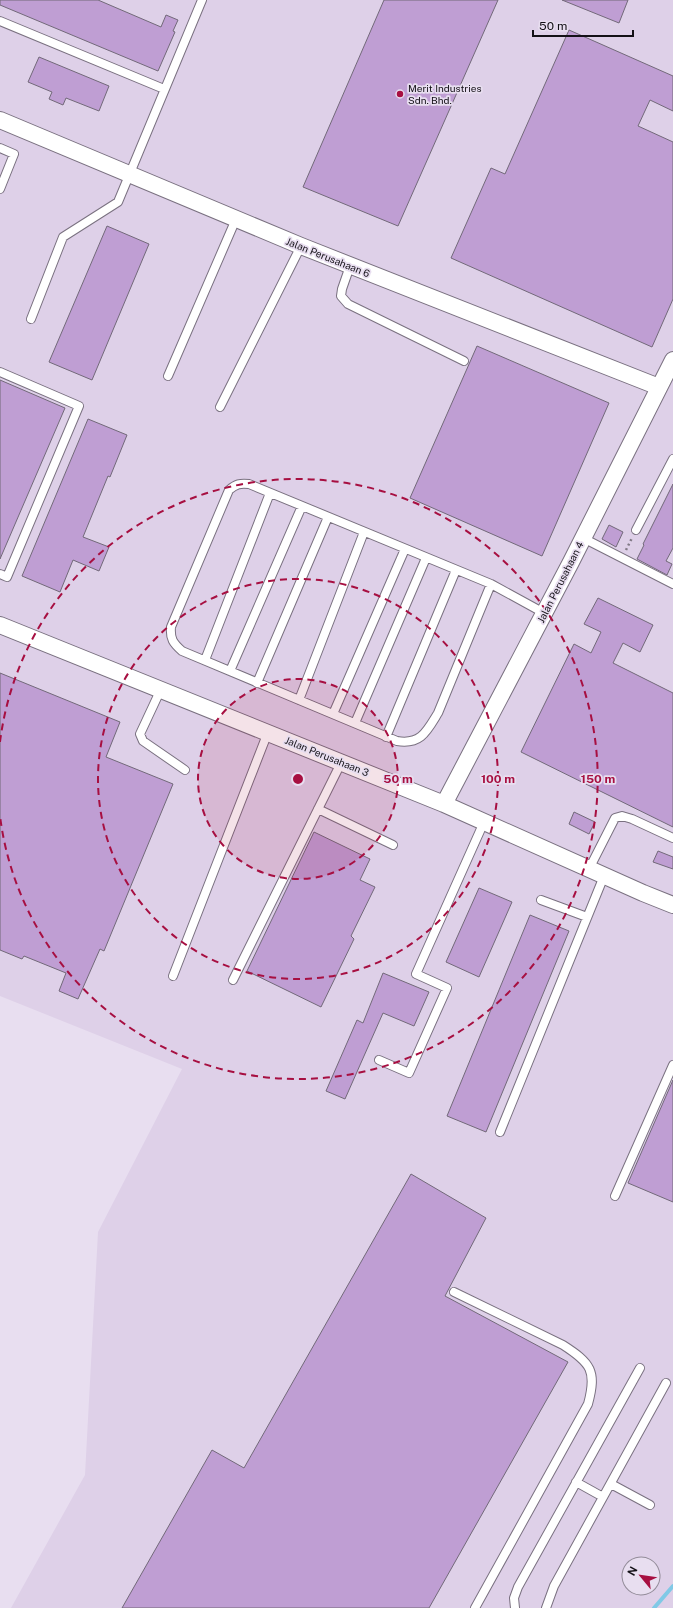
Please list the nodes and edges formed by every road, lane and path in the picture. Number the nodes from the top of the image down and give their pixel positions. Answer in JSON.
{"nodes":[{"id":1,"x":202,"y":0,"type":"edge"},
{"id":2,"x":0,"y":21,"type":"edge"},
{"id":3,"x":164,"y":89,"type":"junction"},
{"id":4,"x":0,"y":120,"type":"edge"},
{"id":5,"x":0,"y":148,"type":"edge"},
{"id":6,"x":128,"y":173,"type":"junction"},
{"id":7,"x":0,"y":189,"type":"edge"},
{"id":8,"x":236,"y":219,"type":"junction"},
{"id":9,"x":301,"y":246,"type":"junction"},
{"id":10,"x":350,"y":266,"type":"junction"},
{"id":11,"x":31,"y":319,"type":"dead end"},
{"id":12,"x":673,"y":360,"type":"edge"},
{"id":13,"x":464,"y":361,"type":"dead end"},
{"id":14,"x":0,"y":372,"type":"edge"},
{"id":15,"x":168,"y":376,"type":"dead end"},
{"id":16,"x":659,"y":387,"type":"junction"},
{"id":17,"x":220,"y":407,"type":"dead end"},
{"id":18,"x":673,"y":459,"type":"edge"},
{"id":19,"x":270,"y":493,"type":"junction"},
{"id":20,"x":302,"y":506,"type":"junction"},
{"id":21,"x":328,"y":517,"type":"junction"},
{"id":22,"x":636,"y":530,"type":"joint"},
{"id":23,"x":364,"y":532,"type":"junction"},
{"id":24,"x":583,"y":538,"type":"junction"},
{"id":25,"x":405,"y":548,"type":"junction"},
{"id":26,"x":426,"y":558,"type":"junction"},
{"id":27,"x":622,"y":558,"type":"junction"},
{"id":28,"x":456,"y":570,"type":"junction"},
{"id":29,"x":0,"y":574,"type":"edge"},
{"id":30,"x":491,"y":584,"type":"junction"},
{"id":31,"x":673,"y":584,"type":"edge"},
{"id":32,"x":544,"y":613,"type":"junction"},
{"id":33,"x":0,"y":625,"type":"edge"},
{"id":34,"x":205,"y":660,"type":"junction"},
{"id":35,"x":230,"y":671,"type":"junction"},
{"id":36,"x":257,"y":683,"type":"junction"},
{"id":37,"x":161,"y":689,"type":"junction"},
{"id":38,"x":299,"y":700,"type":"junction"},
{"id":39,"x":333,"y":714,"type":"junction"},
{"id":40,"x":355,"y":723,"type":"junction"},
{"id":41,"x":268,"y":732,"type":"junction"},
{"id":42,"x":386,"y":737,"type":"junction"},
{"id":43,"x":342,"y":761,"type":"junction"},
{"id":44,"x":185,"y":770,"type":"dead end"},
{"id":45,"x":444,"y":804,"type":"junction"},
{"id":46,"x":318,"y":809,"type":"junction"},
{"id":47,"x":484,"y":822,"type":"junction"},
{"id":48,"x":673,"y":838,"type":"edge"},
{"id":49,"x":393,"y":845,"type":"dead end"},
{"id":50,"x":589,"y":869,"type":"junction"},
{"id":51,"x":604,"y":876,"type":"junction"},
{"id":52,"x":541,"y":900,"type":"dead end"},
{"id":53,"x":673,"y":905,"type":"edge"},
{"id":54,"x":586,"y":917,"type":"junction"},
{"id":55,"x":173,"y":976,"type":"dead end"},
{"id":56,"x":233,"y":980,"type":"dead end"},
{"id":57,"x":379,"y":1060,"type":"dead end"},
{"id":58,"x":673,"y":1066,"type":"edge"},
{"id":59,"x":500,"y":1132,"type":"dead end"},
{"id":60,"x":615,"y":1196,"type":"dead end"},
{"id":61,"x":454,"y":1292,"type":"dead end"},
{"id":62,"x":640,"y":1368,"type":"dead end"},
{"id":63,"x":666,"y":1383,"type":"dead end"},
{"id":64,"x":576,"y":1482,"type":"junction"},
{"id":65,"x":611,"y":1484,"type":"junction"},
{"id":66,"x":603,"y":1497,"type":"junction"},
{"id":67,"x":650,"y":1505,"type":"dead end"},
{"id":68,"x":475,"y":1608,"type":"edge"},
{"id":69,"x":515,"y":1608,"type":"edge"},
{"id":70,"x":546,"y":1608,"type":"edge"}],
"edges":[{"from":1,"to":3,"type":"lane"},
{"from":2,"to":3,"type":"lane"},
{"from":3,"to":6,"type":"lane"},
{"from":4,"to":6,"type":"street","name":"Jalan Perusahaan 6"},
{"from":5,"to":7,"type":"lane"},
{"from":6,"to":8,"type":"street","name":"Jalan Perusahaan 6"},
{"from":6,"to":11,"type":"lane"},
{"from":8,"to":9,"type":"street","name":"Jalan Perusahaan 6"},
{"from":8,"to":15,"type":"lane"},
{"from":9,"to":10,"type":"street","name":"Jalan Perusahaan 6"},
{"from":9,"to":17,"type":"lane"},
{"from":10,"to":13,"type":"lane"},
{"from":10,"to":16,"type":"street","name":"Jalan Perusahaan 6"},
{"from":12,"to":16,"type":"street","name":"Jalan Perusahaan 4"},
{"from":14,"to":29,"type":"lane"},
{"from":16,"to":24,"type":"street","name":"Jalan Perusahaan 4"},
{"from":18,"to":22,"type":"lane"},
{"from":19,"to":20,"type":"lane"},
{"from":19,"to":34,"type":"lane"},
{"from":19,"to":34,"type":"lane"},
{"from":20,"to":21,"type":"lane"},
{"from":20,"to":35,"type":"lane"},
{"from":21,"to":23,"type":"lane"},
{"from":21,"to":36,"type":"lane"},
{"from":22,"to":27,"type":"path"},
{"from":23,"to":25,"type":"lane"},
{"from":23,"to":38,"type":"lane"},
{"from":24,"to":27,"type":"lane"},
{"from":24,"to":32,"type":"street","name":"Jalan Perusahaan 4"},
{"from":25,"to":26,"type":"lane"},
{"from":25,"to":39,"type":"lane"},
{"from":26,"to":28,"type":"lane"},
{"from":26,"to":40,"type":"lane"},
{"from":27,"to":31,"type":"lane"},
{"from":28,"to":30,"type":"lane"},
{"from":28,"to":42,"type":"lane"},
{"from":30,"to":32,"type":"lane"},
{"from":30,"to":42,"type":"lane"},
{"from":32,"to":45,"type":"street","name":"Jalan Perusahaan 4"},
{"from":33,"to":37,"type":"street","name":"Jalan Perusahaan 3"},
{"from":34,"to":35,"type":"lane"},
{"from":35,"to":36,"type":"lane"},
{"from":36,"to":38,"type":"lane"},
{"from":37,"to":41,"type":"street","name":"Jalan Perusahaan 3"},
{"from":37,"to":44,"type":"lane"},
{"from":38,"to":39,"type":"lane"},
{"from":39,"to":40,"type":"lane"},
{"from":40,"to":42,"type":"lane"},
{"from":41,"to":43,"type":"street","name":"Jalan Perusahaan 3"},
{"from":41,"to":55,"type":"lane"},
{"from":43,"to":45,"type":"street","name":"Jalan Perusahaan 3"},
{"from":43,"to":46,"type":"lane"},
{"from":45,"to":47,"type":"street","name":"Jalan Perusahaan 3"},
{"from":46,"to":49,"type":"lane"},
{"from":46,"to":56,"type":"lane"},
{"from":47,"to":50,"type":"street","name":"Jalan Perusahaan 3"},
{"from":47,"to":57,"type":"lane"},
{"from":48,"to":50,"type":"lane"},
{"from":50,"to":51,"type":"street","name":"Jalan Perusahaan 3"},
{"from":51,"to":53,"type":"street","name":"Jalan Perusahaan 3"},
{"from":51,"to":54,"type":"lane"},
{"from":52,"to":54,"type":"lane"},
{"from":54,"to":59,"type":"lane"},
{"from":58,"to":60,"type":"lane"},
{"from":61,"to":68,"type":"lane"},
{"from":62,"to":64,"type":"lane"},
{"from":63,"to":65,"type":"lane"},
{"from":64,"to":66,"type":"lane"},
{"from":64,"to":69,"type":"lane"},
{"from":65,"to":66,"type":"lane"},
{"from":65,"to":67,"type":"lane"},
{"from":66,"to":70,"type":"lane"}]}
